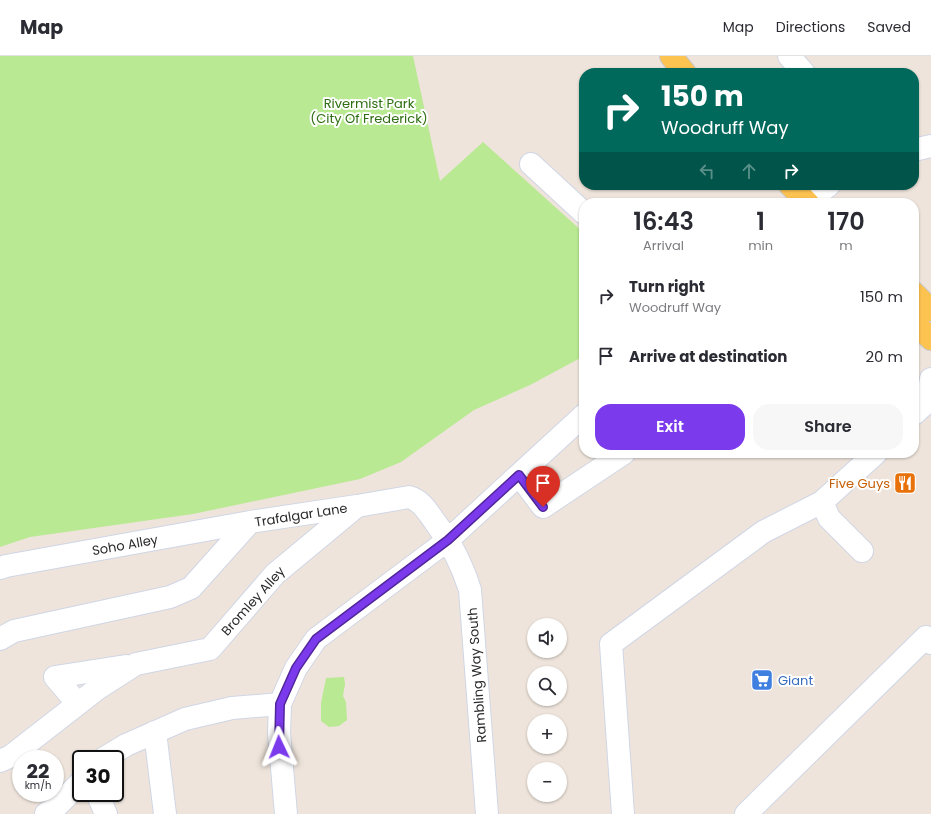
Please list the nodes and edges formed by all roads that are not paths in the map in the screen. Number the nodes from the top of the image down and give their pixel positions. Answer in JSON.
{"nodes":[{"id":1,"x":670,"y":56,"type":"edge"},
{"id":2,"x":789,"y":56,"type":"edge"},
{"id":3,"x":681,"y":68,"type":"edge"},
{"id":4,"x":800,"y":68,"type":"edge"},
{"id":5,"x":931,"y":146,"type":"edge"},
{"id":6,"x":919,"y":149,"type":"edge"},
{"id":7,"x":795,"y":190,"type":"edge"},
{"id":8,"x":823,"y":190,"type":"edge"},
{"id":9,"x":582,"y":198,"type":"edge"},
{"id":10,"x":802,"y":198,"type":"edge"},
{"id":11,"x":813,"y":198,"type":"edge"},
{"id":12,"x":579,"y":208,"type":"edge"},
{"id":13,"x":919,"y":298,"type":"edge"},
{"id":14,"x":931,"y":310,"type":"edge"},
{"id":15,"x":919,"y":327,"type":"edge"},
{"id":16,"x":931,"y":339,"type":"edge"},
{"id":17,"x":931,"y":379,"type":"edge"},
{"id":18,"x":924,"y":406,"type":"edge"},
{"id":19,"x":579,"y":421,"type":"edge"},
{"id":20,"x":616,"y":458,"type":"edge"},
{"id":21,"x":870,"y":458,"type":"edge"},
{"id":22,"x":519,"y":475,"type":"junction"},
{"id":23,"x":822,"y":502,"type":"junction"},
{"id":24,"x":357,"y":506,"type":"junction"},
{"id":25,"x":250,"y":522,"type":"junction"},
{"id":26,"x":448,"y":540,"type":"junction"},
{"id":27,"x":862,"y":551,"type":"dead end"},
{"id":28,"x":0,"y":568,"type":"edge"},
{"id":29,"x":0,"y":639,"type":"edge"},
{"id":30,"x":931,"y":643,"type":"edge"},
{"id":31,"x":136,"y":664,"type":"junction"},
{"id":32,"x":78,"y":704,"type":"junction"},
{"id":33,"x":280,"y":704,"type":"junction"},
{"id":34,"x":155,"y":732,"type":"junction"},
{"id":35,"x":118,"y":750,"type":"edge"},
{"id":36,"x":0,"y":761,"type":"edge"},
{"id":37,"x":72,"y":791,"type":"edge"},
{"id":38,"x":101,"y":802,"type":"edge"},
{"id":39,"x":46,"y":814,"type":"edge"},
{"id":40,"x":106,"y":814,"type":"edge"},
{"id":41,"x":165,"y":814,"type":"edge"},
{"id":42,"x":286,"y":814,"type":"edge"},
{"id":43,"x":487,"y":814,"type":"edge"},
{"id":44,"x":623,"y":814,"type":"edge"},
{"id":45,"x":746,"y":814,"type":"edge"}],
"edges":[{"from":1,"to":3,"type":"main road"},
{"from":2,"to":4,"type":"street"},
{"from":5,"to":6,"type":"street"},
{"from":7,"to":10,"type":"main road"},
{"from":8,"to":11,"type":"street"},
{"from":9,"to":12,"type":"street"},
{"from":13,"to":14,"type":"main road"},
{"from":15,"to":16,"type":"main road"},
{"from":17,"to":18,"type":"street"},
{"from":19,"to":22,"type":"street"},
{"from":20,"to":22,"type":"street"},
{"from":21,"to":23,"type":"street"},
{"from":22,"to":26,"type":"street"},
{"from":23,"to":27,"type":"street"},
{"from":23,"to":44,"type":"street"},
{"from":24,"to":25,"type":"street","name":"Trafalgar Lane"},
{"from":24,"to":26,"type":"street","name":"Trafalgar Lane"},
{"from":24,"to":31,"type":"street","name":"Bromley Alley"},
{"from":25,"to":28,"type":"street","name":"Soho Alley"},
{"from":25,"to":29,"type":"street","name":"Trafalgar Lane"},
{"from":26,"to":33,"type":"street"},
{"from":26,"to":43,"type":"street","name":"Rambling Way South"},
{"from":30,"to":45,"type":"street"},
{"from":31,"to":32,"type":"street","name":"Bromley Alley"},
{"from":31,"to":32,"type":"street","name":"Bromley Alley"},
{"from":32,"to":36,"type":"street","name":"Bromley Alley"},
{"from":33,"to":34,"type":"street"},
{"from":33,"to":42,"type":"street"},
{"from":34,"to":35,"type":"street"},
{"from":34,"to":41,"type":"street"},
{"from":37,"to":39,"type":"street"},
{"from":38,"to":40,"type":"street"}]}
